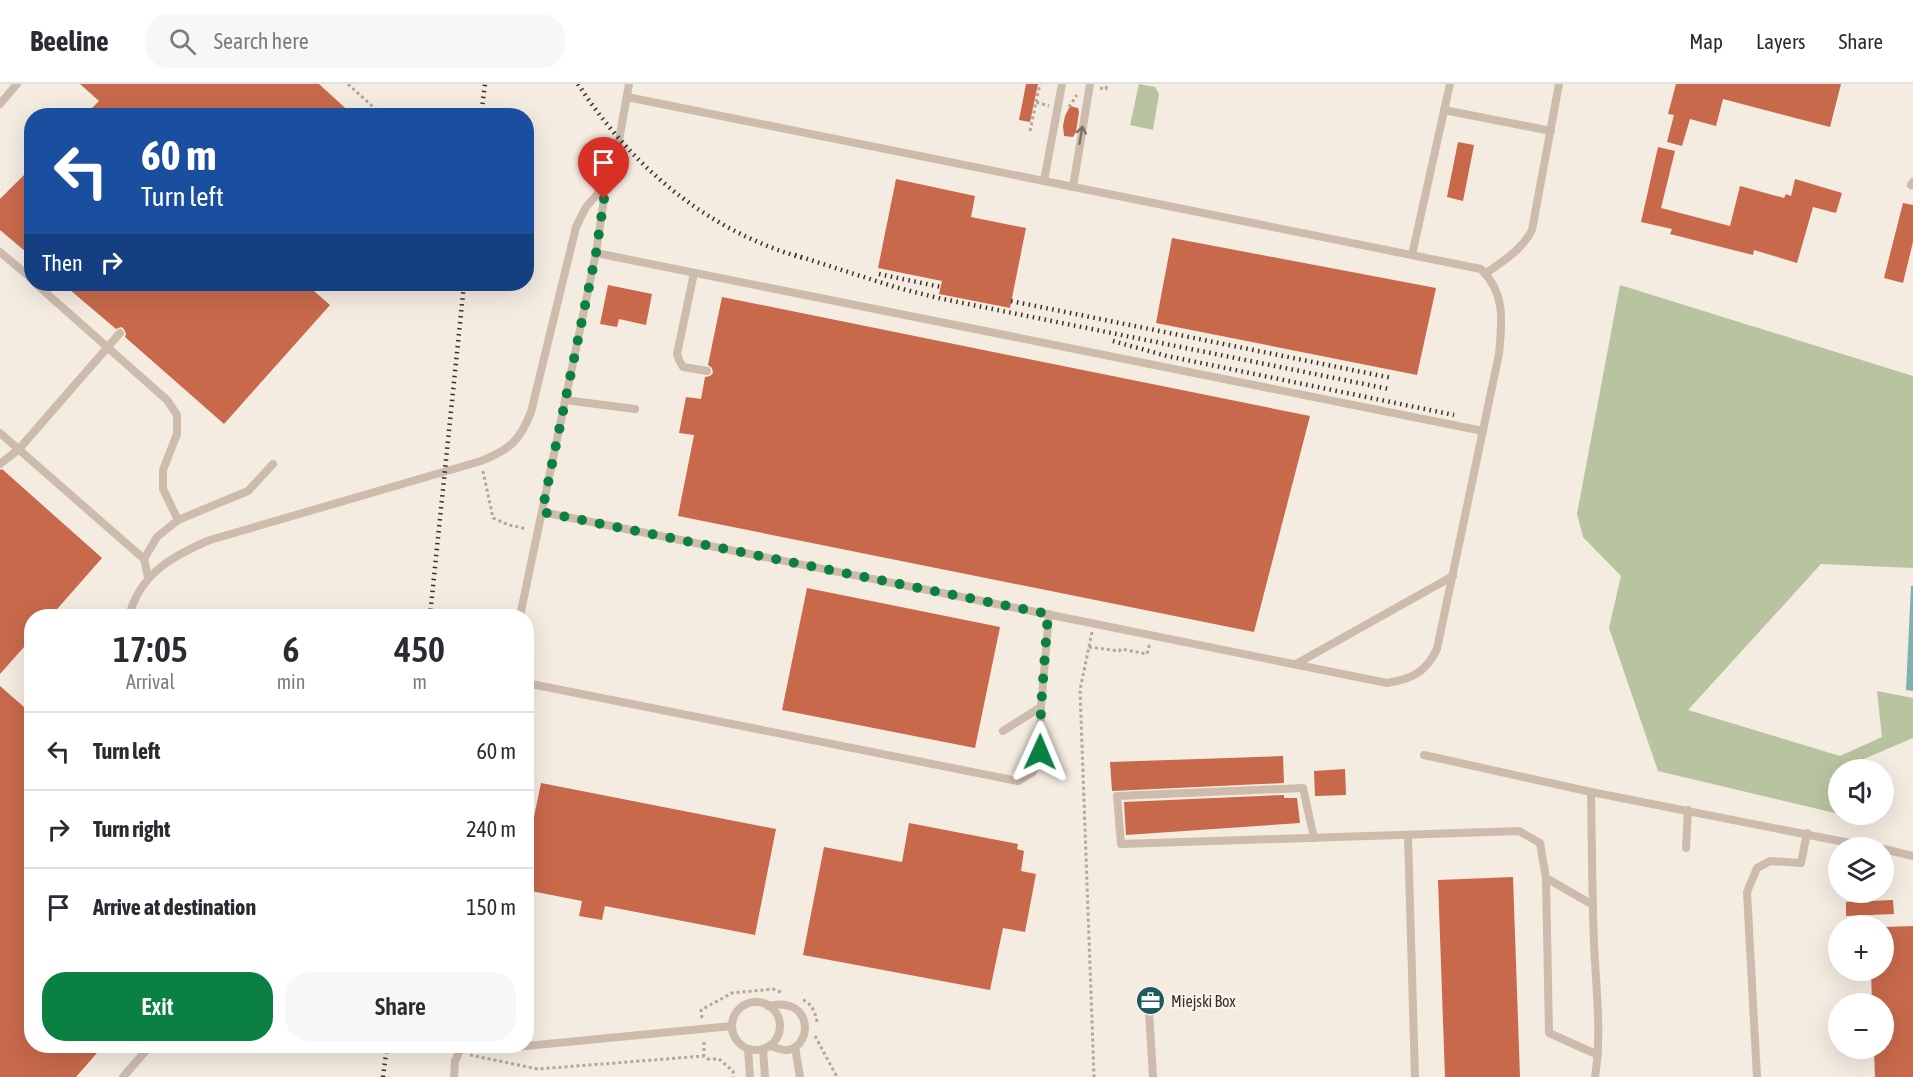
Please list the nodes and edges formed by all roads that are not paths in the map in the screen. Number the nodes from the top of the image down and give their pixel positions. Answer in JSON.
{"nodes":[{"id":1,"x":17,"y":84,"type":"edge"},
{"id":2,"x":629,"y":84,"type":"edge"},
{"id":3,"x":1062,"y":84,"type":"edge"},
{"id":4,"x":1090,"y":84,"type":"edge"},
{"id":5,"x":1450,"y":84,"type":"edge"},
{"id":6,"x":1559,"y":84,"type":"edge"},
{"id":7,"x":627,"y":97,"type":"junction"},
{"id":8,"x":0,"y":104,"type":"edge"},
{"id":9,"x":1444,"y":110,"type":"junction"},
{"id":10,"x":1551,"y":131,"type":"junction"},
{"id":11,"x":1044,"y":181,"type":"junction"},
{"id":12,"x":1073,"y":187,"type":"junction"},
{"id":13,"x":599,"y":192,"type":"junction"},
{"id":14,"x":0,"y":252,"type":"edge"},
{"id":15,"x":596,"y":253,"type":"junction"},
{"id":16,"x":1412,"y":255,"type":"junction"},
{"id":17,"x":24,"y":272,"type":"edge"},
{"id":18,"x":694,"y":273,"type":"junction"},
{"id":19,"x":1485,"y":274,"type":"junction"},
{"id":20,"x":44,"y":291,"type":"edge"},
{"id":21,"x":120,"y":333,"type":"dead end"},
{"id":22,"x":108,"y":347,"type":"junction"},
{"id":23,"x":707,"y":371,"type":"dead end"},
{"id":24,"x":565,"y":400,"type":"junction"},
{"id":25,"x":635,"y":409,"type":"dead end"},
{"id":26,"x":1482,"y":431,"type":"junction"},
{"id":27,"x":0,"y":433,"type":"edge"},
{"id":28,"x":19,"y":449,"type":"junction"},
{"id":29,"x":0,"y":464,"type":"edge"},
{"id":30,"x":273,"y":464,"type":"dead end"},
{"id":31,"x":542,"y":512,"type":"junction"},
{"id":32,"x":178,"y":520,"type":"junction"},
{"id":33,"x":144,"y":559,"type":"junction"},
{"id":34,"x":1453,"y":576,"type":"junction"},
{"id":35,"x":148,"y":577,"type":"junction"},
{"id":36,"x":132,"y":609,"type":"edge"},
{"id":37,"x":521,"y":609,"type":"edge"},
{"id":38,"x":1048,"y":614,"type":"junction"},
{"id":39,"x":1296,"y":664,"type":"junction"},
{"id":40,"x":534,"y":685,"type":"edge"},
{"id":41,"x":1041,"y":707,"type":"junction"},
{"id":42,"x":1003,"y":732,"type":"dead end"},
{"id":43,"x":1424,"y":755,"type":"dead end"},
{"id":44,"x":1591,"y":792,"type":"junction"},
{"id":45,"x":1688,"y":810,"type":"junction"},
{"id":46,"x":1807,"y":833,"type":"junction"},
{"id":47,"x":1408,"y":835,"type":"junction"},
{"id":48,"x":1314,"y":838,"type":"junction"},
{"id":49,"x":1828,"y":838,"type":"edge"},
{"id":50,"x":1686,"y":848,"type":"dead end"},
{"id":51,"x":1894,"y":851,"type":"edge"},
{"id":52,"x":1913,"y":856,"type":"edge"},
{"id":53,"x":1546,"y":878,"type":"junction"},
{"id":54,"x":1593,"y":905,"type":"junction"},
{"id":55,"x":768,"y":1006,"type":"junction"},
{"id":56,"x":1149,"y":1011,"type":"dead end"},
{"id":57,"x":732,"y":1026,"type":"junction"},
{"id":58,"x":534,"y":1045,"type":"edge"},
{"id":59,"x":766,"y":1047,"type":"junction"},
{"id":60,"x":795,"y":1047,"type":"junction"},
{"id":61,"x":748,"y":1049,"type":"junction"},
{"id":62,"x":144,"y":1053,"type":"edge"},
{"id":63,"x":459,"y":1053,"type":"edge"},
{"id":64,"x":1598,"y":1055,"type":"junction"},
{"id":65,"x":123,"y":1077,"type":"edge"},
{"id":66,"x":454,"y":1077,"type":"edge"},
{"id":67,"x":750,"y":1077,"type":"edge"},
{"id":68,"x":765,"y":1077,"type":"edge"},
{"id":69,"x":800,"y":1077,"type":"edge"},
{"id":70,"x":1153,"y":1077,"type":"edge"},
{"id":71,"x":1415,"y":1077,"type":"edge"},
{"id":72,"x":1595,"y":1077,"type":"edge"},
{"id":73,"x":1757,"y":1077,"type":"edge"}],
"edges":[{"from":1,"to":8,"type":"lane"},
{"from":2,"to":7,"type":"lane"},
{"from":3,"to":11,"type":"lane"},
{"from":12,"to":4,"type":"lane","one_way":true},
{"from":5,"to":9,"type":"lane"},
{"from":6,"to":10,"type":"lane"},
{"from":7,"to":11,"type":"lane"},
{"from":7,"to":13,"type":"lane"},
{"from":9,"to":10,"type":"lane"},
{"from":9,"to":16,"type":"lane"},
{"from":10,"to":19,"type":"lane"},
{"from":11,"to":12,"type":"lane"},
{"from":12,"to":16,"type":"lane"},
{"from":13,"to":15,"type":"lane"},
{"from":13,"to":35,"type":"lane"},
{"from":14,"to":17,"type":"lane"},
{"from":15,"to":18,"type":"lane"},
{"from":15,"to":24,"type":"lane"},
{"from":16,"to":19,"type":"lane"},
{"from":18,"to":23,"type":"lane"},
{"from":18,"to":26,"type":"lane"},
{"from":19,"to":26,"type":"lane"},
{"from":20,"to":22,"type":"lane"},
{"from":21,"to":22,"type":"lane"},
{"from":22,"to":28,"type":"lane"},
{"from":22,"to":32,"type":"lane"},
{"from":24,"to":25,"type":"lane"},
{"from":24,"to":31,"type":"lane"},
{"from":26,"to":34,"type":"lane"},
{"from":27,"to":28,"type":"lane"},
{"from":28,"to":29,"type":"lane"},
{"from":28,"to":33,"type":"lane"},
{"from":30,"to":32,"type":"lane"},
{"from":31,"to":37,"type":"lane"},
{"from":31,"to":38,"type":"lane"},
{"from":32,"to":33,"type":"lane"},
{"from":33,"to":35,"type":"lane"},
{"from":34,"to":39,"type":"lane"},
{"from":34,"to":39,"type":"lane"},
{"from":35,"to":36,"type":"lane"},
{"from":38,"to":39,"type":"lane"},
{"from":38,"to":41,"type":"lane"},
{"from":40,"to":41,"type":"lane"},
{"from":41,"to":42,"type":"lane"},
{"from":43,"to":44,"type":"lane"},
{"from":44,"to":45,"type":"lane"},
{"from":44,"to":54,"type":"lane"},
{"from":45,"to":46,"type":"lane"},
{"from":45,"to":50,"type":"lane"},
{"from":46,"to":49,"type":"lane"},
{"from":46,"to":73,"type":"lane"},
{"from":47,"to":48,"type":"lane"},
{"from":47,"to":53,"type":"lane"},
{"from":47,"to":71,"type":"lane"},
{"from":48,"to":48,"type":"lane"},
{"from":51,"to":52,"type":"lane"},
{"from":53,"to":54,"type":"lane"},
{"from":53,"to":64,"type":"lane"},
{"from":54,"to":64,"type":"lane"},
{"from":55,"to":57,"type":"lane"},
{"from":55,"to":59,"type":"lane"},
{"from":55,"to":60,"type":"lane"},
{"from":56,"to":70,"type":"lane"},
{"from":57,"to":58,"type":"lane"},
{"from":57,"to":61,"type":"lane"},
{"from":59,"to":60,"type":"lane"},
{"from":59,"to":61,"type":"lane"},
{"from":59,"to":68,"type":"lane"},
{"from":60,"to":69,"type":"lane"},
{"from":61,"to":67,"type":"lane"},
{"from":62,"to":65,"type":"lane"},
{"from":63,"to":66,"type":"lane"},
{"from":64,"to":72,"type":"lane"}]}
